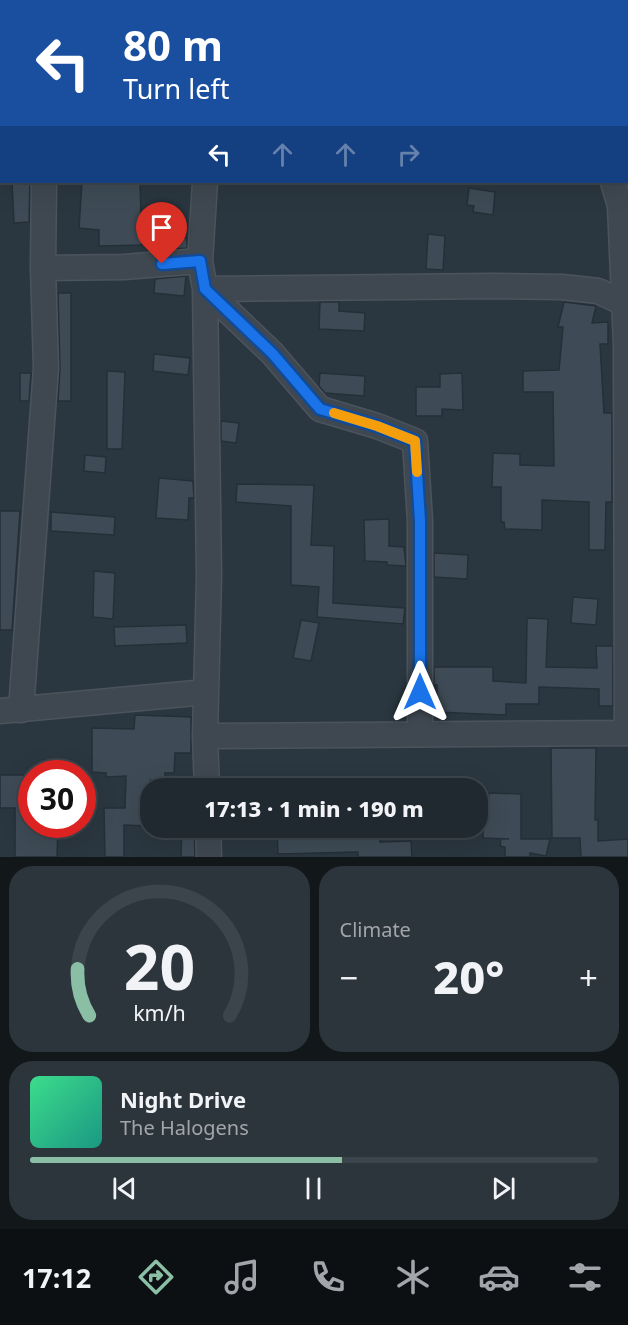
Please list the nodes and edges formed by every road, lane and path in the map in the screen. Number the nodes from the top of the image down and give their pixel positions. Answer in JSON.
{"nodes":[{"id":1,"x":44,"y":183,"type":"edge"},
{"id":2,"x":205,"y":183,"type":"edge"},
{"id":3,"x":614,"y":183,"type":"edge"},
{"id":4,"x":200,"y":261,"type":"junction"},
{"id":5,"x":43,"y":268,"type":"junction"},
{"id":6,"x":205,"y":289,"type":"junction"},
{"id":7,"x":624,"y":303,"type":"junction"},
{"id":8,"x":627,"y":508,"type":"edge"},
{"id":9,"x":627,"y":649,"type":"edge"},
{"id":10,"x":206,"y":692,"type":"junction"},
{"id":11,"x":10,"y":710,"type":"edge"},
{"id":12,"x":420,"y":733,"type":"junction"},
{"id":13,"x":628,"y":733,"type":"edge"},
{"id":14,"x":205,"y":736,"type":"junction"},
{"id":15,"x":207,"y":778,"type":"edge"},
{"id":16,"x":208,"y":838,"type":"edge"},
{"id":17,"x":209,"y":857,"type":"edge"}],
"edges":[{"from":1,"to":5,"type":"street"},
{"from":2,"to":4,"type":"street"},
{"from":3,"to":7,"type":"street"},
{"from":4,"to":5,"type":"street"},
{"from":4,"to":6,"type":"street"},
{"from":5,"to":11,"type":"street"},
{"from":6,"to":7,"type":"street"},
{"from":6,"to":10,"type":"street"},
{"from":6,"to":12,"type":"street"},
{"from":7,"to":8,"type":"street"},
{"from":8,"to":9,"type":"street"},
{"from":9,"to":13,"type":"street"},
{"from":10,"to":11,"type":"street"},
{"from":10,"to":14,"type":"street"},
{"from":12,"to":13,"type":"street"},
{"from":12,"to":14,"type":"street"},
{"from":14,"to":15,"type":"street"},
{"from":16,"to":17,"type":"street"}]}
